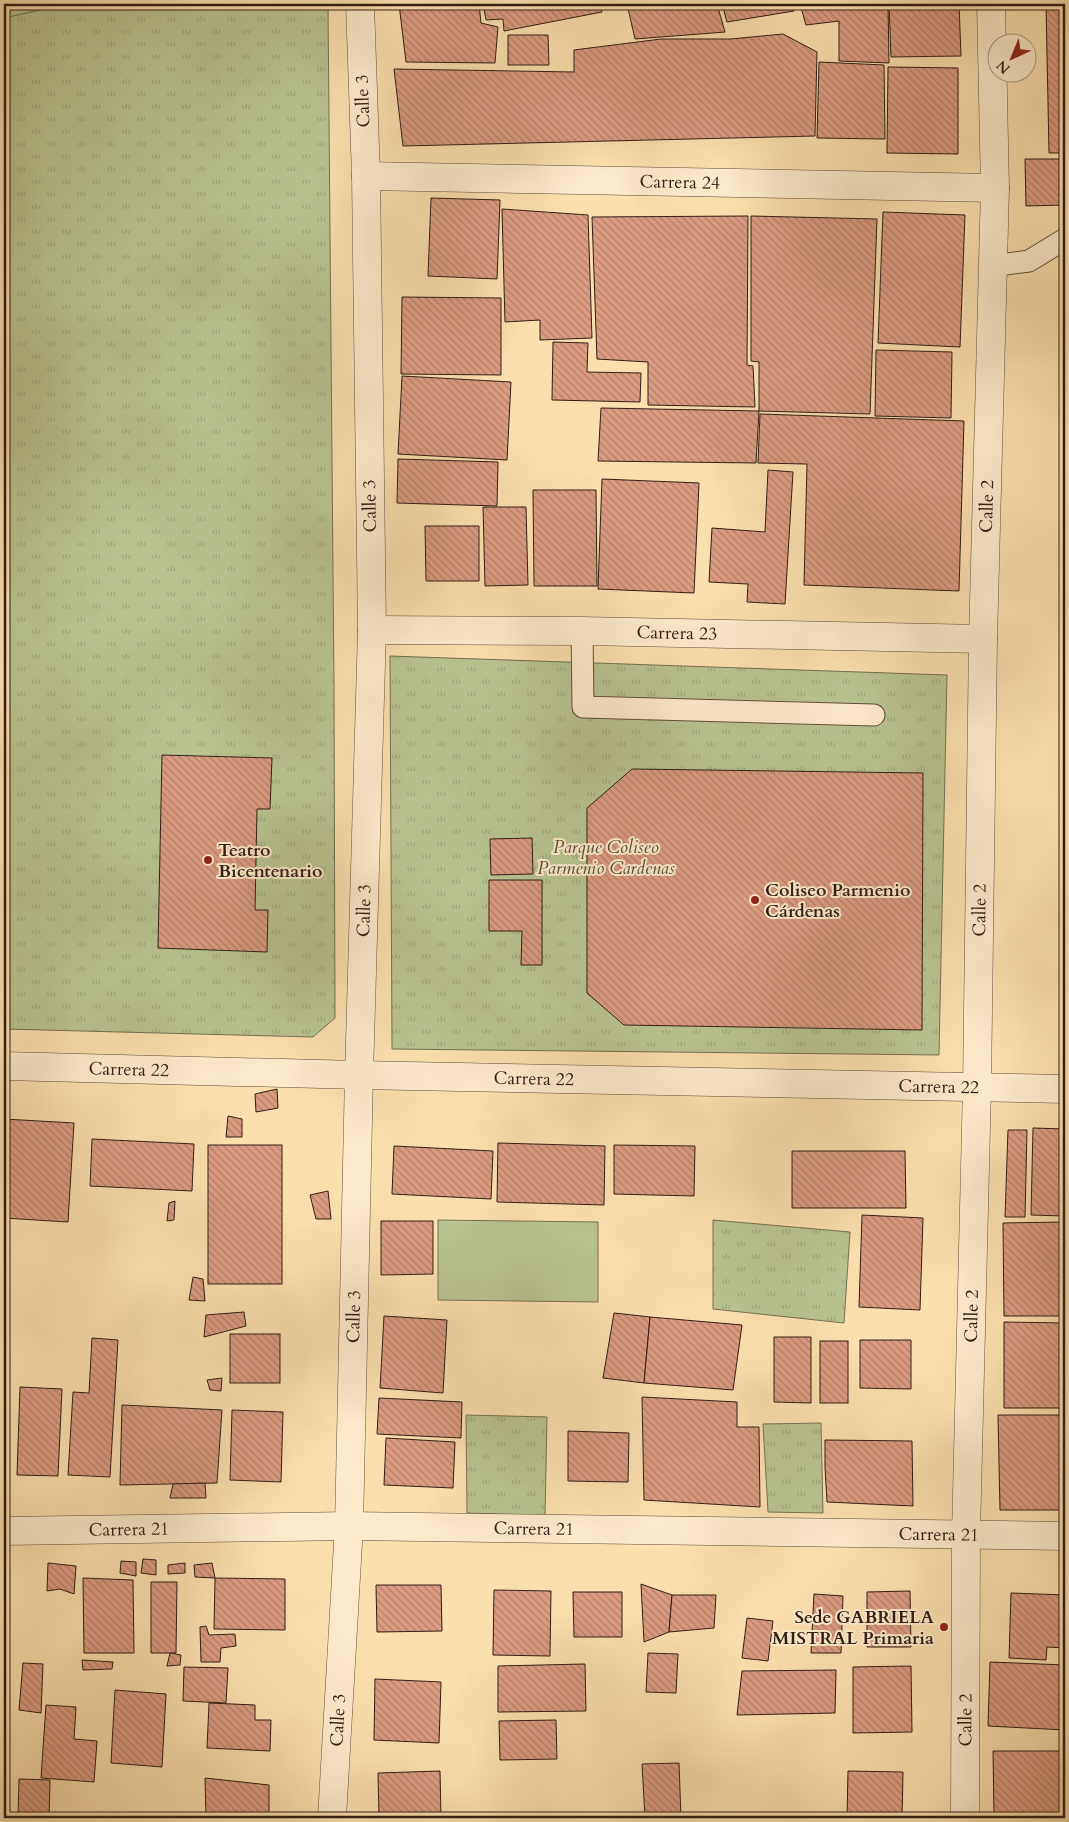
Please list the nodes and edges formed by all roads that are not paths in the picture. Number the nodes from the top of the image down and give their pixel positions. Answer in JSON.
{"nodes":[{"id":1,"x":360,"y":4,"type":"edge"},
{"id":2,"x":991,"y":4,"type":"edge"},
{"id":3,"x":366,"y":176,"type":"junction"},
{"id":4,"x":995,"y":188,"type":"junction"},
{"id":5,"x":1065,"y":239,"type":"edge"},
{"id":6,"x":992,"y":266,"type":"junction"},
{"id":7,"x":372,"y":630,"type":"junction"},
{"id":8,"x":582,"y":631,"type":"junction"},
{"id":9,"x":982,"y":639,"type":"junction"},
{"id":10,"x":874,"y":715,"type":"dead end"},
{"id":11,"x":4,"y":1066,"type":"edge"},
{"id":12,"x":359,"y":1075,"type":"junction"},
{"id":13,"x":977,"y":1086,"type":"junction"},
{"id":14,"x":1065,"y":1088,"type":"edge"},
{"id":15,"x":349,"y":1526,"type":"junction"},
{"id":16,"x":4,"y":1531,"type":"edge"},
{"id":17,"x":966,"y":1535,"type":"junction"},
{"id":18,"x":1065,"y":1536,"type":"edge"},
{"id":19,"x":332,"y":1818,"type":"edge"},
{"id":20,"x":965,"y":1818,"type":"edge"}],
"edges":[{"from":1,"to":3,"type":"street","name":"Calle 3"},
{"from":2,"to":4,"type":"street","name":"Calle 2"},
{"from":3,"to":4,"type":"street","name":"Carrera 24"},
{"from":3,"to":7,"type":"street","name":"Calle 3"},
{"from":4,"to":6,"type":"street","name":"Calle 2"},
{"from":5,"to":6,"type":"lane"},
{"from":6,"to":9,"type":"street","name":"Calle 2"},
{"from":7,"to":8,"type":"street","name":"Carrera 23"},
{"from":7,"to":12,"type":"street","name":"Calle 3"},
{"from":8,"to":9,"type":"street","name":"Carrera 23"},
{"from":8,"to":10,"type":"lane"},
{"from":9,"to":13,"type":"street","name":"Calle 2"},
{"from":11,"to":12,"type":"street","name":"Carrera 22"},
{"from":12,"to":13,"type":"street","name":"Carrera 22"},
{"from":12,"to":15,"type":"street","name":"Calle 3"},
{"from":13,"to":14,"type":"street","name":"Carrera 22"},
{"from":13,"to":17,"type":"street","name":"Calle 2"},
{"from":15,"to":16,"type":"street","name":"Carrera 21"},
{"from":15,"to":17,"type":"street","name":"Carrera 21"},
{"from":15,"to":19,"type":"street","name":"Calle 3"},
{"from":17,"to":18,"type":"street","name":"Carrera 21"},
{"from":17,"to":20,"type":"street","name":"Calle 2"}]}
